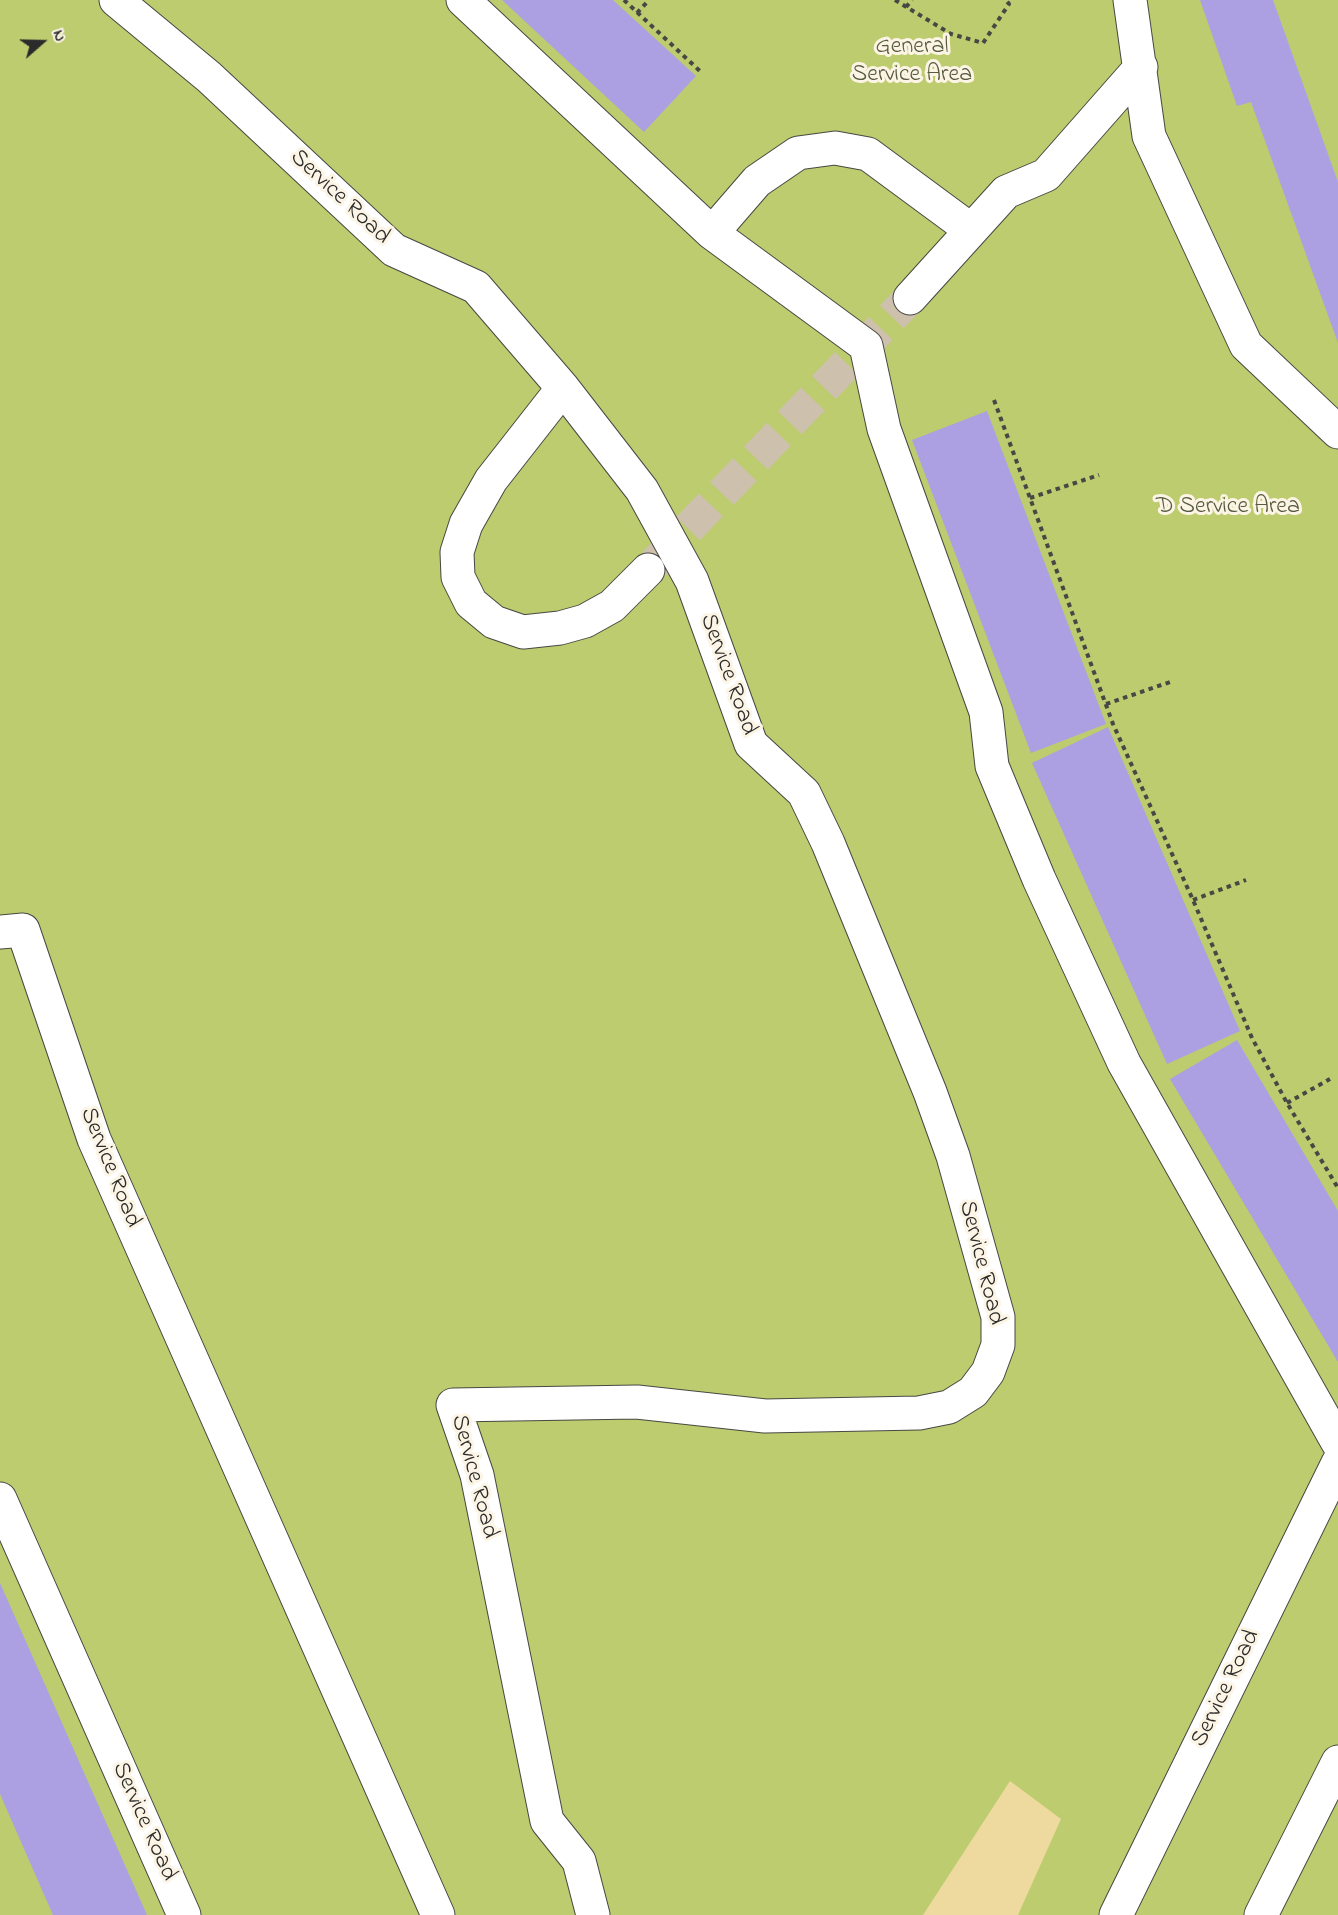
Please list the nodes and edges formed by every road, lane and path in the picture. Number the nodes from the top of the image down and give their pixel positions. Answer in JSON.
{"nodes":[{"id":1,"x":116,"y":0,"type":"edge"},
{"id":2,"x":464,"y":0,"type":"edge"},
{"id":3,"x":624,"y":0,"type":"edge"},
{"id":4,"x":649,"y":0,"type":"edge"},
{"id":5,"x":895,"y":0,"type":"edge"},
{"id":6,"x":912,"y":0,"type":"edge"},
{"id":7,"x":1006,"y":0,"type":"edge"},
{"id":8,"x":1130,"y":0,"type":"edge"},
{"id":9,"x":906,"y":7,"type":"junction"},
{"id":10,"x":638,"y":13,"type":"junction"},
{"id":11,"x":1141,"y":67,"type":"junction"},
{"id":12,"x":702,"y":73,"type":"dead end"},
{"id":13,"x":971,"y":230,"type":"junction"},
{"id":14,"x":712,"y":233,"type":"junction"},
{"id":15,"x":910,"y":298,"type":"tunnel mouth"},
{"id":16,"x":563,"y":388,"type":"junction"},
{"id":17,"x":994,"y":400,"type":"dead end"},
{"id":18,"x":1338,"y":432,"type":"edge"},
{"id":19,"x":1099,"y":475,"type":"dead end"},
{"id":20,"x":1030,"y":498,"type":"junction"},
{"id":21,"x":648,"y":570,"type":"tunnel mouth"},
{"id":22,"x":1173,"y":681,"type":"dead end"},
{"id":23,"x":1106,"y":704,"type":"junction"},
{"id":24,"x":1246,"y":880,"type":"dead end"},
{"id":25,"x":1193,"y":900,"type":"junction"},
{"id":26,"x":0,"y":932,"type":"edge"},
{"id":27,"x":1330,"y":1079,"type":"dead end"},
{"id":28,"x":1287,"y":1103,"type":"junction"},
{"id":29,"x":1338,"y":1188,"type":"edge"},
{"id":30,"x":1338,"y":1443,"type":"edge"},
{"id":31,"x":1338,"y":1463,"type":"edge"},
{"id":32,"x":0,"y":1499,"type":"edge"},
{"id":33,"x":1338,"y":1762,"type":"edge"},
{"id":34,"x":184,"y":1915,"type":"edge"},
{"id":35,"x":438,"y":1915,"type":"edge"},
{"id":36,"x":592,"y":1915,"type":"edge"},
{"id":37,"x":1116,"y":1915,"type":"edge"},
{"id":38,"x":1261,"y":1915,"type":"edge"}],
"edges":[{"from":1,"to":16,"type":"street","name":"Service Road"},
{"from":2,"to":14,"type":"street"},
{"from":3,"to":10,"type":"path"},
{"from":4,"to":10,"type":"path"},
{"from":5,"to":9,"type":"path"},
{"from":6,"to":9,"type":"path"},
{"from":7,"to":9,"type":"path"},
{"from":8,"to":11,"type":"street"},
{"from":10,"to":12,"type":"path"},
{"from":11,"to":13,"type":"street"},
{"from":11,"to":18,"type":"street"},
{"from":13,"to":14,"type":"street"},
{"from":13,"to":15,"type":"street"},
{"from":14,"to":30,"type":"street"},
{"from":16,"to":21,"type":"street"},
{"from":16,"to":36,"type":"street","name":"Service Road"},
{"from":17,"to":20,"type":"path"},
{"from":19,"to":20,"type":"path"},
{"from":20,"to":23,"type":"path"},
{"from":22,"to":23,"type":"path"},
{"from":23,"to":25,"type":"path"},
{"from":24,"to":25,"type":"path"},
{"from":25,"to":28,"type":"path"},
{"from":26,"to":35,"type":"street","name":"Service Road"},
{"from":27,"to":28,"type":"path"},
{"from":28,"to":29,"type":"path"},
{"from":31,"to":37,"type":"street","name":"Service Road"},
{"from":32,"to":34,"type":"street","name":"Service Road"},
{"from":33,"to":38,"type":"street"}]}
